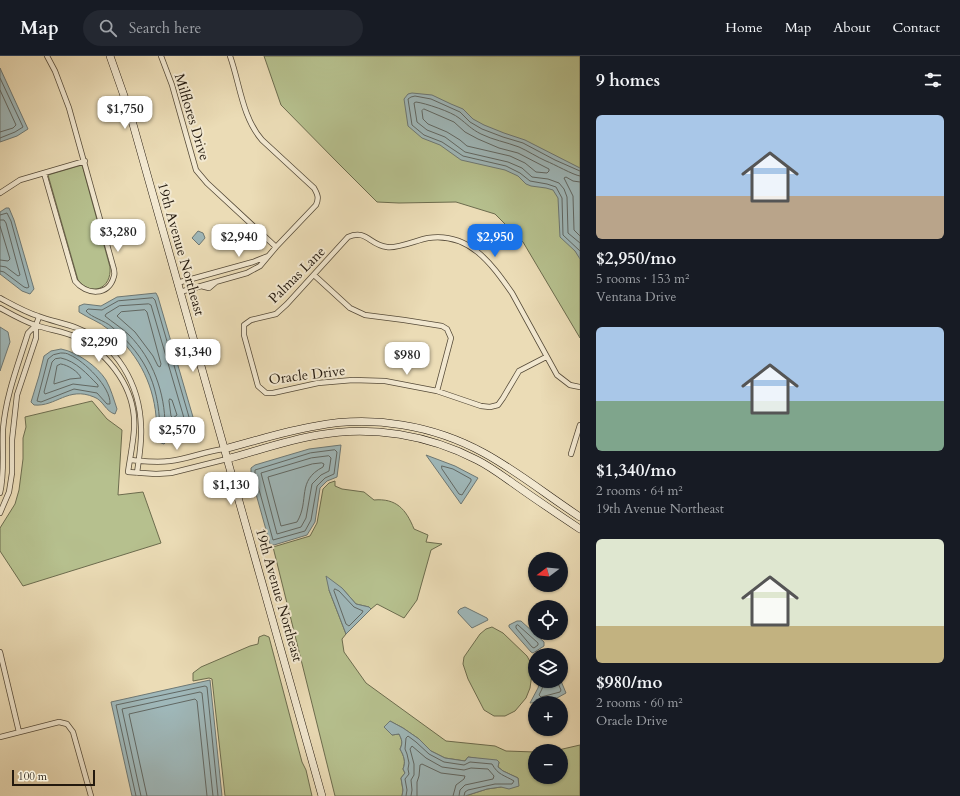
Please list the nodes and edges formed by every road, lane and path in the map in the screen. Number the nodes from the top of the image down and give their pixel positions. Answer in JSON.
{"nodes":[{"id":1,"x":47,"y":56,"type":"edge"},
{"id":2,"x":110,"y":56,"type":"edge"},
{"id":3,"x":161,"y":56,"type":"edge"},
{"id":4,"x":230,"y":56,"type":"edge"},
{"id":5,"x":85,"y":161,"type":"junction"},
{"id":6,"x":44,"y":173,"type":"junction"},
{"id":7,"x":0,"y":193,"type":"edge"},
{"id":8,"x":276,"y":247,"type":"junction"},
{"id":9,"x":269,"y":255,"type":"junction"},
{"id":10,"x":224,"y":270,"type":"junction"},
{"id":11,"x":214,"y":273,"type":"junction"},
{"id":12,"x":314,"y":275,"type":"junction"},
{"id":13,"x":227,"y":279,"type":"junction"},
{"id":14,"x":216,"y":282,"type":"junction"},
{"id":15,"x":177,"y":283,"type":"junction"},
{"id":16,"x":180,"y":292,"type":"junction"},
{"id":17,"x":0,"y":298,"type":"edge"},
{"id":18,"x":0,"y":308,"type":"edge"},
{"id":19,"x":39,"y":316,"type":"junction"},
{"id":20,"x":36,"y":326,"type":"junction"},
{"id":21,"x":546,"y":357,"type":"junction"},
{"id":22,"x":253,"y":367,"type":"joint"},
{"id":23,"x":580,"y":388,"type":"edge"},
{"id":24,"x":437,"y":390,"type":"junction"},
{"id":25,"x":580,"y":425,"type":"edge"},
{"id":26,"x":224,"y":449,"type":"junction"},
{"id":27,"x":571,"y":454,"type":"dead end"},
{"id":28,"x":2,"y":458,"type":"edge"},
{"id":29,"x":12,"y":458,"type":"junction"},
{"id":30,"x":228,"y":459,"type":"junction"},
{"id":31,"x":130,"y":460,"type":"junction"},
{"id":32,"x":139,"y":461,"type":"junction"},
{"id":33,"x":137,"y":473,"type":"junction"},
{"id":34,"x":0,"y":494,"type":"edge"},
{"id":35,"x":0,"y":513,"type":"edge"},
{"id":36,"x":580,"y":517,"type":"edge"},
{"id":37,"x":580,"y":529,"type":"edge"},
{"id":38,"x":0,"y":652,"type":"edge"},
{"id":39,"x":19,"y":732,"type":"junction"},
{"id":40,"x":0,"y":737,"type":"edge"},
{"id":41,"x":91,"y":796,"type":"edge"},
{"id":42,"x":322,"y":796,"type":"edge"}],
"edges":[{"from":1,"to":5,"type":"street"},
{"from":2,"to":15,"type":"street","name":"19th Avenue Northeast"},
{"from":3,"to":8,"type":"street","name":"Milflores Drive"},
{"from":4,"to":8,"type":"street"},
{"from":5,"to":6,"type":"street"},
{"from":5,"to":6,"type":"street"},
{"from":6,"to":7,"type":"street"},
{"from":8,"to":9,"type":"street"},
{"from":9,"to":10,"type":"street"},
{"from":9,"to":13,"type":"street"},
{"from":10,"to":11,"type":"street"},
{"from":10,"to":13,"type":"street"},
{"from":11,"to":14,"type":"street"},
{"from":11,"to":15,"type":"street"},
{"from":12,"to":21,"type":"street","name":"Palmas Lane"},
{"from":12,"to":22,"type":"street","name":"Palmas Lane"},
{"from":12,"to":24,"type":"street"},
{"from":13,"to":14,"type":"street"},
{"from":14,"to":16,"type":"street"},
{"from":15,"to":16,"type":"street","name":"19th Avenue Northeast"},
{"from":16,"to":26,"type":"street","name":"19th Avenue Northeast"},
{"from":17,"to":19,"type":"street"},
{"from":18,"to":20,"type":"street"},
{"from":19,"to":20,"type":"street"},
{"from":19,"to":32,"type":"street"},
{"from":20,"to":28,"type":"street"},
{"from":20,"to":29,"type":"street"},
{"from":20,"to":31,"type":"street"},
{"from":21,"to":23,"type":"street"},
{"from":21,"to":24,"type":"street","name":"Oracle Drive"},
{"from":22,"to":24,"type":"street","name":"Oracle Drive"},
{"from":25,"to":27,"type":"street"},
{"from":26,"to":30,"type":"street","name":"19th Avenue Northeast"},
{"from":26,"to":32,"type":"street"},
{"from":26,"to":36,"type":"street"},
{"from":28,"to":29,"type":"street"},
{"from":28,"to":34,"type":"street"},
{"from":29,"to":35,"type":"street"},
{"from":30,"to":33,"type":"street"},
{"from":30,"to":37,"type":"street"},
{"from":30,"to":42,"type":"street","name":"19th Avenue Northeast"},
{"from":31,"to":32,"type":"street"},
{"from":31,"to":33,"type":"street"},
{"from":32,"to":33,"type":"street"},
{"from":38,"to":39,"type":"street"},
{"from":39,"to":40,"type":"street"},
{"from":39,"to":41,"type":"street"}]}
